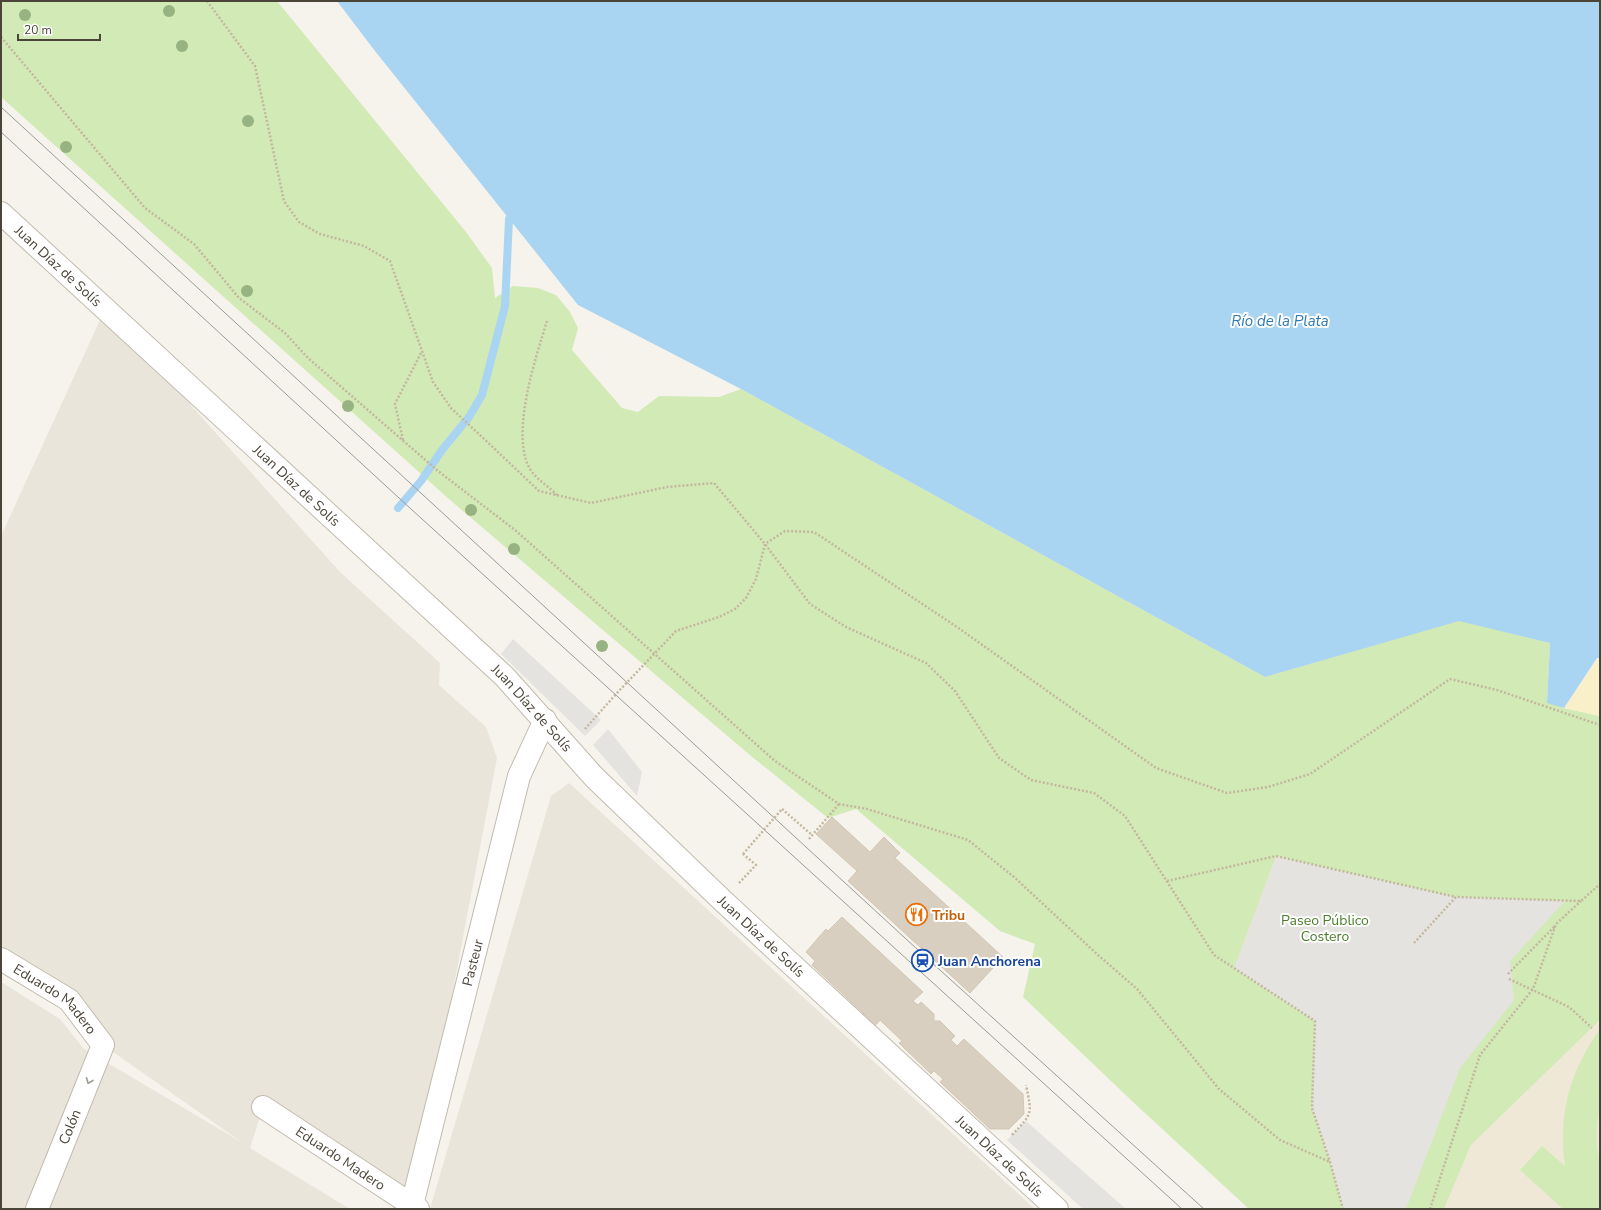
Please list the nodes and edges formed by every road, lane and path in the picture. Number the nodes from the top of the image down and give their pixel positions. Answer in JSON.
{"nodes":[{"id":1,"x":207,"y":1,"type":"edge"},
{"id":2,"x":1,"y":36,"type":"edge"},
{"id":3,"x":1,"y":213,"type":"edge"},
{"id":4,"x":547,"y":321,"type":"dead end"},
{"id":5,"x":422,"y":350,"type":"junction"},
{"id":6,"x":403,"y":440,"type":"junction"},
{"id":7,"x":557,"y":495,"type":"junction"},
{"id":8,"x":765,"y":544,"type":"junction"},
{"id":9,"x":654,"y":653,"type":"junction"},
{"id":10,"x":545,"y":720,"type":"junction"},
{"id":11,"x":1600,"y":725,"type":"edge"},
{"id":12,"x":568,"y":748,"type":"junction"},
{"id":13,"x":839,"y":804,"type":"junction"},
{"id":14,"x":812,"y":835,"type":"junction"},
{"id":15,"x":809,"y":839,"type":"dead end"},
{"id":16,"x":756,"y":865,"type":"dead end"},
{"id":17,"x":1167,"y":881,"type":"junction"},
{"id":18,"x":1600,"y":884,"type":"edge"},
{"id":19,"x":1456,"y":897,"type":"junction"},
{"id":20,"x":1581,"y":901,"type":"junction"},
{"id":21,"x":1556,"y":924,"type":"junction"},
{"id":22,"x":1414,"y":943,"type":"dead end"},
{"id":23,"x":1,"y":959,"type":"edge"},
{"id":24,"x":1508,"y":974,"type":"dead end"},
{"id":25,"x":1510,"y":979,"type":"dead end"},
{"id":26,"x":1533,"y":989,"type":"junction"},
{"id":27,"x":1592,"y":1028,"type":"dead end"},
{"id":28,"x":103,"y":1045,"type":"joint"},
{"id":29,"x":1026,"y":1086,"type":"dead end"},
{"id":30,"x":263,"y":1107,"type":"dead end"},
{"id":31,"x":995,"y":1152,"type":"junction"},
{"id":32,"x":1330,"y":1162,"type":"junction"},
{"id":33,"x":414,"y":1208,"type":"edge"},
{"id":34,"x":37,"y":1209,"type":"edge"},
{"id":35,"x":1058,"y":1209,"type":"edge"},
{"id":36,"x":1342,"y":1209,"type":"edge"},
{"id":37,"x":1430,"y":1209,"type":"edge"}],
"edges":[{"from":1,"to":5,"type":"path"},
{"from":2,"to":6,"type":"path"},
{"from":3,"to":10,"type":"street","name":"Juan Díaz de Solís"},
{"from":4,"to":7,"type":"path"},
{"from":5,"to":6,"type":"path"},
{"from":5,"to":7,"type":"path"},
{"from":6,"to":9,"type":"path"},
{"from":7,"to":8,"type":"path"},
{"from":8,"to":9,"type":"path"},
{"from":8,"to":11,"type":"path"},
{"from":8,"to":17,"type":"path"},
{"from":9,"to":12,"type":"path"},
{"from":9,"to":13,"type":"path"},
{"from":10,"to":12,"type":"street","name":"Juan Díaz de Solís"},
{"from":10,"to":33,"type":"street","name":"Pasteur"},
{"from":12,"to":31,"type":"street","name":"Juan Díaz de Solís"},
{"from":13,"to":14,"type":"path"},
{"from":13,"to":32,"type":"path"},
{"from":14,"to":15,"type":"path"},
{"from":14,"to":16,"type":"path","bridge":true},
{"from":17,"to":19,"type":"path"},
{"from":17,"to":32,"type":"path"},
{"from":18,"to":20,"type":"path"},
{"from":19,"to":20,"type":"path"},
{"from":19,"to":22,"type":"path"},
{"from":20,"to":21,"type":"path"},
{"from":21,"to":24,"type":"path"},
{"from":21,"to":26,"type":"path"},
{"from":23,"to":28,"type":"street","name":"Eduardo Madero"},
{"from":25,"to":26,"type":"path"},
{"from":26,"to":27,"type":"path"},
{"from":26,"to":37,"type":"path"},
{"from":28,"to":34,"type":"street","name":"Colón","one_way":true},
{"from":29,"to":31,"type":"path"},
{"from":30,"to":33,"type":"street","name":"Eduardo Madero"},
{"from":31,"to":35,"type":"street","name":"Juan Díaz de Solís"},
{"from":32,"to":36,"type":"path"}]}
